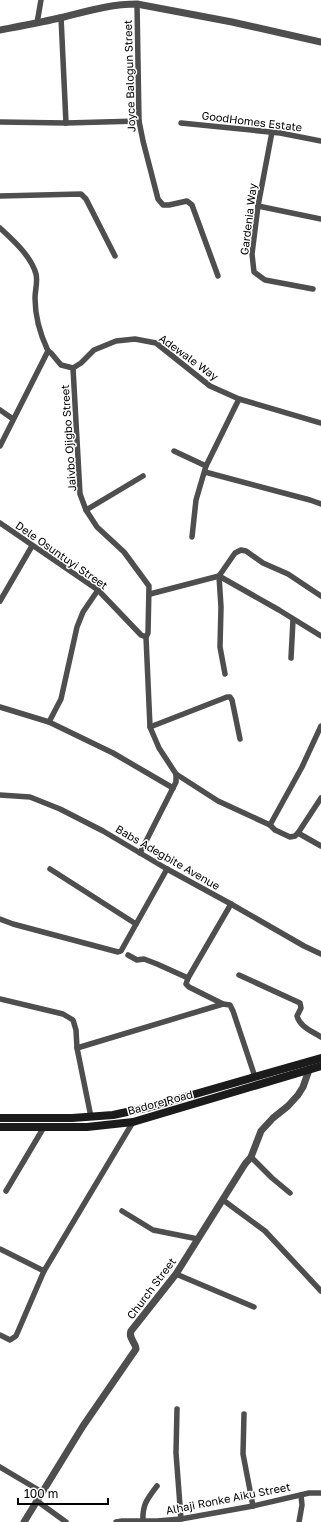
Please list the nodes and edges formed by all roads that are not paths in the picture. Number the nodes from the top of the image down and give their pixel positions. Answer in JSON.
{"nodes":[{"id":1,"x":41,"y":0,"type":"edge"},
{"id":2,"x":121,"y":2,"type":"edge"},
{"id":3,"x":136,"y":4,"type":"junction"},
{"id":4,"x":61,"y":17,"type":"junction"},
{"id":5,"x":37,"y":23,"type":"junction"},
{"id":6,"x":0,"y":30,"type":"edge"},
{"id":7,"x":321,"y":42,"type":"edge"},
{"id":8,"x":139,"y":121,"type":"junction"},
{"id":9,"x":0,"y":122,"type":"edge"},
{"id":10,"x":66,"y":123,"type":"junction"},
{"id":11,"x":181,"y":123,"type":"dead end"},
{"id":12,"x":272,"y":132,"type":"junction"},
{"id":13,"x":321,"y":141,"type":"edge"},
{"id":14,"x":0,"y":196,"type":"edge"},
{"id":15,"x":258,"y":206,"type":"junction"},
{"id":16,"x":321,"y":219,"type":"edge"},
{"id":17,"x":0,"y":228,"type":"edge"},
{"id":18,"x":115,"y":256,"type":"dead end"},
{"id":19,"x":218,"y":276,"type":"dead end"},
{"id":20,"x":313,"y":289,"type":"dead end"},
{"id":21,"x":48,"y":352,"type":"junction"},
{"id":22,"x":73,"y":368,"type":"junction"},
{"id":23,"x":239,"y":399,"type":"junction"},
{"id":24,"x":0,"y":410,"type":"edge"},
{"id":25,"x":13,"y":419,"type":"junction"},
{"id":26,"x":321,"y":423,"type":"edge"},
{"id":27,"x":0,"y":446,"type":"edge"},
{"id":28,"x":174,"y":451,"type":"dead end"},
{"id":29,"x":205,"y":469,"type":"junction"},
{"id":30,"x":143,"y":476,"type":"dead end"},
{"id":31,"x":321,"y":504,"type":"edge"},
{"id":32,"x":86,"y":510,"type":"junction"},
{"id":33,"x":0,"y":523,"type":"edge"},
{"id":34,"x":192,"y":537,"type":"dead end"},
{"id":35,"x":32,"y":546,"type":"junction"},
{"id":36,"x":220,"y":576,"type":"junction"},
{"id":37,"x":98,"y":590,"type":"junction"},
{"id":38,"x":150,"y":594,"type":"junction"},
{"id":39,"x":321,"y":596,"type":"edge"},
{"id":40,"x":0,"y":601,"type":"edge"},
{"id":41,"x":293,"y":620,"type":"junction"},
{"id":42,"x":321,"y":636,"type":"edge"},
{"id":43,"x":146,"y":637,"type":"junction"},
{"id":44,"x":291,"y":658,"type":"dead end"},
{"id":45,"x":225,"y":674,"type":"dead end"},
{"id":46,"x":0,"y":707,"type":"edge"},
{"id":47,"x":49,"y":722,"type":"junction"},
{"id":48,"x":321,"y":726,"type":"edge"},
{"id":49,"x":150,"y":727,"type":"junction"},
{"id":50,"x":240,"y":739,"type":"dead end"},
{"id":51,"x":176,"y":774,"type":"junction"},
{"id":52,"x":173,"y":788,"type":"junction"},
{"id":53,"x":0,"y":796,"type":"edge"},
{"id":54,"x":321,"y":798,"type":"edge"},
{"id":55,"x":270,"y":825,"type":"junction"},
{"id":56,"x":298,"y":833,"type":"junction"},
{"id":57,"x":321,"y":846,"type":"edge"},
{"id":58,"x":140,"y":853,"type":"junction"},
{"id":59,"x":50,"y":869,"type":"dead end"},
{"id":60,"x":166,"y":869,"type":"junction"},
{"id":61,"x":231,"y":904,"type":"junction"},
{"id":62,"x":0,"y":918,"type":"edge"},
{"id":63,"x":136,"y":924,"type":"junction"},
{"id":64,"x":321,"y":954,"type":"edge"},
{"id":65,"x":128,"y":956,"type":"dead end"},
{"id":66,"x":239,"y":975,"type":"dead end"},
{"id":67,"x":188,"y":978,"type":"junction"},
{"id":68,"x":0,"y":998,"type":"edge"},
{"id":69,"x":223,"y":1004,"type":"junction"},
{"id":70,"x":321,"y":1037,"type":"edge"},
{"id":71,"x":77,"y":1048,"type":"junction"},
{"id":72,"x":321,"y":1058,"type":"edge"},
{"id":73,"x":321,"y":1066,"type":"edge"},
{"id":74,"x":309,"y":1070,"type":"junction"},
{"id":75,"x":255,"y":1077,"type":"junction"},
{"id":76,"x":91,"y":1117,"type":"junction"},
{"id":77,"x":0,"y":1118,"type":"edge"},
{"id":78,"x":133,"y":1122,"type":"junction"},
{"id":79,"x":0,"y":1127,"type":"edge"},
{"id":80,"x":44,"y":1127,"type":"junction"},
{"id":81,"x":251,"y":1157,"type":"junction"},
{"id":82,"x":6,"y":1191,"type":"dead end"},
{"id":83,"x":290,"y":1193,"type":"dead end"},
{"id":84,"x":223,"y":1200,"type":"junction"},
{"id":85,"x":122,"y":1211,"type":"dead end"},
{"id":86,"x":198,"y":1239,"type":"junction"},
{"id":87,"x":0,"y":1249,"type":"edge"},
{"id":88,"x":44,"y":1271,"type":"junction"},
{"id":89,"x":176,"y":1274,"type":"junction"},
{"id":90,"x":321,"y":1291,"type":"edge"},
{"id":91,"x":254,"y":1307,"type":"dead end"},
{"id":92,"x":0,"y":1335,"type":"edge"},
{"id":93,"x":177,"y":1408,"type":"dead end"},
{"id":94,"x":244,"y":1414,"type":"dead end"},
{"id":95,"x":0,"y":1467,"type":"edge"},
{"id":96,"x":157,"y":1486,"type":"dead end"},
{"id":97,"x":42,"y":1492,"type":"junction"},
{"id":98,"x":321,"y":1493,"type":"edge"},
{"id":99,"x":301,"y":1495,"type":"junction"},
{"id":100,"x":37,"y":1501,"type":"junction"},
{"id":101,"x":253,"y":1506,"type":"junction"},
{"id":102,"x":180,"y":1519,"type":"junction"},
{"id":103,"x":24,"y":1522,"type":"edge"},
{"id":104,"x":66,"y":1522,"type":"edge"},
{"id":105,"x":116,"y":1522,"type":"edge"},
{"id":106,"x":143,"y":1522,"type":"edge"},
{"id":107,"x":299,"y":1522,"type":"edge"}],
"edges":[{"from":1,"to":5,"type":"street"},
{"from":2,"to":3,"type":"street"},
{"from":2,"to":4,"type":"street"},
{"from":3,"to":7,"type":"street"},
{"from":3,"to":8,"type":"street","name":"Joyce Balogun Street"},
{"from":4,"to":5,"type":"street"},
{"from":4,"to":10,"type":"street"},
{"from":5,"to":6,"type":"street"},
{"from":8,"to":10,"type":"street"},
{"from":8,"to":19,"type":"street","name":"Joyce Balogun Street"},
{"from":9,"to":10,"type":"street"},
{"from":11,"to":12,"type":"street","name":"GoodHomes Estate"},
{"from":12,"to":13,"type":"street","name":"GoodHomes Estate"},
{"from":12,"to":15,"type":"street","name":"Gardenia Way"},
{"from":14,"to":18,"type":"street"},
{"from":15,"to":16,"type":"street"},
{"from":15,"to":20,"type":"street","name":"Gardenia Way"},
{"from":17,"to":21,"type":"street"},
{"from":21,"to":22,"type":"street"},
{"from":21,"to":25,"type":"street"},
{"from":22,"to":23,"type":"street","name":"Adewale Way"},
{"from":22,"to":32,"type":"street","name":"Jaivbo Ojigbo Street"},
{"from":23,"to":26,"type":"street","name":"Adewale Way"},
{"from":23,"to":29,"type":"street"},
{"from":24,"to":25,"type":"street"},
{"from":25,"to":27,"type":"street"},
{"from":28,"to":29,"type":"street"},
{"from":29,"to":31,"type":"street"},
{"from":29,"to":34,"type":"street"},
{"from":30,"to":32,"type":"street"},
{"from":32,"to":38,"type":"street","name":"Jaivbo Ojigbo Street"},
{"from":33,"to":35,"type":"street","name":"Dele Osuntuyi Street"},
{"from":35,"to":37,"type":"street","name":"Dele Osuntuyi Street"},
{"from":35,"to":40,"type":"street"},
{"from":36,"to":38,"type":"street"},
{"from":36,"to":39,"type":"street"},
{"from":36,"to":41,"type":"street"},
{"from":36,"to":45,"type":"street"},
{"from":37,"to":43,"type":"street","name":"Dele Osuntuyi Street"},
{"from":37,"to":47,"type":"street"},
{"from":38,"to":43,"type":"street","name":"Jaivbo Ojigbo Street"},
{"from":41,"to":42,"type":"street"},
{"from":41,"to":44,"type":"street"},
{"from":43,"to":49,"type":"street","name":"Jaivbo Ojigbo Street"},
{"from":46,"to":47,"type":"street"},
{"from":47,"to":52,"type":"street"},
{"from":48,"to":55,"type":"street"},
{"from":49,"to":50,"type":"street"},
{"from":49,"to":51,"type":"street","name":"Jaivbo Ojigbo Street"},
{"from":51,"to":52,"type":"street"},
{"from":51,"to":55,"type":"street"},
{"from":52,"to":58,"type":"street"},
{"from":53,"to":58,"type":"street","name":"Babs Adegbite Avenue"},
{"from":54,"to":56,"type":"street"},
{"from":55,"to":56,"type":"street"},
{"from":56,"to":57,"type":"street"},
{"from":58,"to":60,"type":"street","name":"Babs Adegbite Avenue"},
{"from":59,"to":63,"type":"street"},
{"from":60,"to":61,"type":"street","name":"Babs Adegbite Avenue"},
{"from":60,"to":63,"type":"street"},
{"from":61,"to":64,"type":"street","name":"Babs Adegbite Avenue"},
{"from":61,"to":67,"type":"street"},
{"from":62,"to":63,"type":"street"},
{"from":65,"to":67,"type":"street"},
{"from":66,"to":70,"type":"street"},
{"from":67,"to":69,"type":"street"},
{"from":68,"to":71,"type":"street"},
{"from":69,"to":71,"type":"street"},
{"from":69,"to":75,"type":"street"},
{"from":71,"to":76,"type":"street"},
{"from":72,"to":75,"type":"main road","name":"Badore Road"},
{"from":73,"to":74,"type":"main road","name":"Badore Road"},
{"from":74,"to":78,"type":"main road","name":"Badore Road"},
{"from":74,"to":81,"type":"street","name":"Church Street"},
{"from":75,"to":76,"type":"main road","name":"Badore Road"},
{"from":76,"to":77,"type":"main road","name":"Badore Road"},
{"from":78,"to":80,"type":"main road","name":"Badore Road"},
{"from":78,"to":88,"type":"street"},
{"from":79,"to":80,"type":"main road","name":"Badore Road"},
{"from":80,"to":82,"type":"street"},
{"from":81,"to":83,"type":"street"},
{"from":81,"to":84,"type":"street","name":"Church Street"},
{"from":84,"to":86,"type":"street","name":"Church Street"},
{"from":84,"to":90,"type":"street"},
{"from":85,"to":86,"type":"street"},
{"from":86,"to":89,"type":"street","name":"Church Street"},
{"from":87,"to":88,"type":"street"},
{"from":88,"to":92,"type":"street"},
{"from":89,"to":91,"type":"street"},
{"from":89,"to":97,"type":"street","name":"Church Street"},
{"from":93,"to":102,"type":"street"},
{"from":94,"to":101,"type":"street"},
{"from":95,"to":97,"type":"street"},
{"from":96,"to":106,"type":"street"},
{"from":97,"to":100,"type":"street","name":"Church Street"},
{"from":98,"to":99,"type":"street","name":"Alhaji Ronke Aiku Street"},
{"from":99,"to":101,"type":"street","name":"Alhaji Ronke Aiku Street"},
{"from":99,"to":107,"type":"street"},
{"from":100,"to":103,"type":"street","name":"Church Street"},
{"from":100,"to":104,"type":"street"},
{"from":101,"to":102,"type":"street","name":"Alhaji Ronke Aiku Street"},
{"from":102,"to":106,"type":"street","name":"Alhaji Ronke Aiku Street"},
{"from":105,"to":106,"type":"street","name":"Alhaji Ronke Aiku Street"}]}
